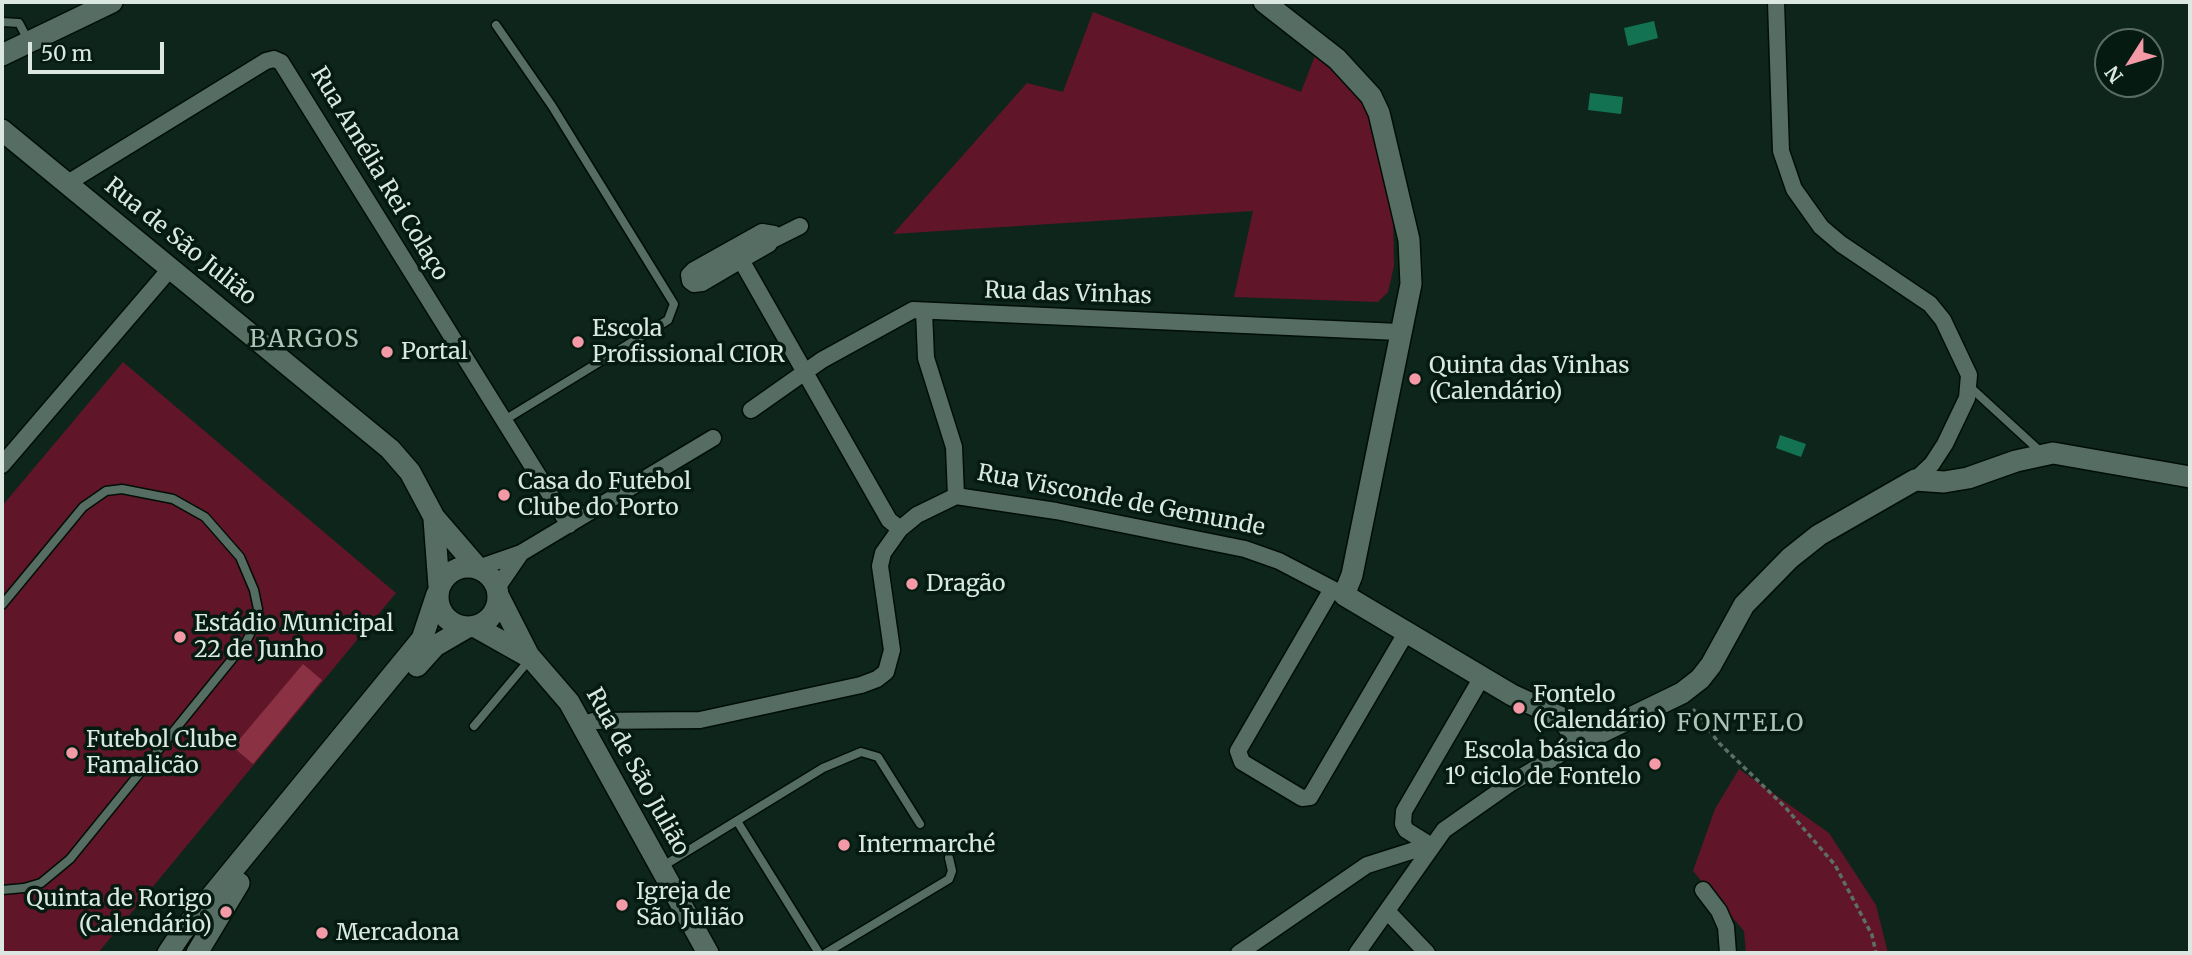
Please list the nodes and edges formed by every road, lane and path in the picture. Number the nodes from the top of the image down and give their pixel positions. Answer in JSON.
{"nodes":[{"id":1,"x":112,"y":2,"type":"edge"},
{"id":2,"x":1264,"y":2,"type":"edge"},
{"id":3,"x":1776,"y":2,"type":"edge"},
{"id":4,"x":2,"y":22,"type":"edge"},
{"id":5,"x":496,"y":25,"type":"dead end"},
{"id":6,"x":29,"y":43,"type":"junction"},
{"id":7,"x":2,"y":55,"type":"edge"},
{"id":8,"x":2,"y":131,"type":"edge"},
{"id":9,"x":66,"y":184,"type":"junction"},
{"id":10,"x":800,"y":226,"type":"dead end"},
{"id":11,"x":774,"y":239,"type":"junction"},
{"id":12,"x":741,"y":260,"type":"junction"},
{"id":13,"x":170,"y":269,"type":"junction"},
{"id":14,"x":924,"y":312,"type":"junction"},
{"id":15,"x":1399,"y":332,"type":"junction"},
{"id":16,"x":804,"y":374,"type":"junction"},
{"id":17,"x":1969,"y":387,"type":"junction"},
{"id":18,"x":751,"y":410,"type":"dead end"},
{"id":19,"x":503,"y":421,"type":"junction"},
{"id":20,"x":713,"y":438,"type":"dead end"},
{"id":21,"x":2042,"y":453,"type":"junction"},
{"id":22,"x":2,"y":465,"type":"edge"},
{"id":23,"x":2190,"y":477,"type":"edge"},
{"id":24,"x":1915,"y":480,"type":"junction"},
{"id":25,"x":956,"y":496,"type":"junction"},
{"id":26,"x":434,"y":517,"type":"junction"},
{"id":27,"x":569,"y":525,"type":"junction"},
{"id":28,"x":900,"y":529,"type":"junction"},
{"id":29,"x":521,"y":553,"type":"junction"},
{"id":30,"x":478,"y":568,"type":"junction"},
{"id":31,"x":438,"y":590,"type":"junction"},
{"id":32,"x":1338,"y":592,"type":"junction"},
{"id":33,"x":498,"y":593,"type":"junction"},
{"id":34,"x":2,"y":605,"type":"edge"},
{"id":35,"x":471,"y":627,"type":"junction"},
{"id":36,"x":1406,"y":633,"type":"junction"},
{"id":37,"x":531,"y":659,"type":"junction"},
{"id":38,"x":1482,"y":677,"type":"junction"},
{"id":39,"x":1682,"y":693,"type":"junction"},
{"id":40,"x":584,"y":724,"type":"junction"},
{"id":41,"x":474,"y":726,"type":"dead end"},
{"id":42,"x":1581,"y":742,"type":"junction"},
{"id":43,"x":737,"y":821,"type":"junction"},
{"id":44,"x":920,"y":824,"type":"dead end"},
{"id":45,"x":1430,"y":845,"type":"junction"},
{"id":46,"x":949,"y":858,"type":"dead end"},
{"id":47,"x":661,"y":868,"type":"junction"},
{"id":48,"x":2,"y":890,"type":"edge"},
{"id":49,"x":1703,"y":890,"type":"dead end"},
{"id":50,"x":1388,"y":912,"type":"junction"},
{"id":51,"x":175,"y":951,"type":"edge"},
{"id":52,"x":197,"y":953,"type":"edge"},
{"id":53,"x":708,"y":953,"type":"edge"},
{"id":54,"x":819,"y":953,"type":"edge"},
{"id":55,"x":825,"y":953,"type":"edge"},
{"id":56,"x":1239,"y":953,"type":"edge"},
{"id":57,"x":1357,"y":953,"type":"edge"},
{"id":58,"x":1427,"y":953,"type":"edge"},
{"id":59,"x":1728,"y":953,"type":"edge"},
{"id":60,"x":1876,"y":953,"type":"edge"}],
"edges":[{"from":1,"to":6,"type":"street"},
{"from":2,"to":15,"type":"street"},
{"from":3,"to":17,"type":"street"},
{"from":4,"to":6,"type":"lane"},
{"from":5,"to":19,"type":"lane"},
{"from":6,"to":7,"type":"street"},
{"from":8,"to":9,"type":"street","name":"Rua de São Julião"},
{"from":9,"to":13,"type":"street","name":"Rua de São Julião"},
{"from":9,"to":19,"type":"street","name":"Rua Amélia Rei Colaço"},
{"from":10,"to":11,"type":"street"},
{"from":11,"to":12,"type":"street"},
{"from":11,"to":12,"type":"street"},
{"from":12,"to":16,"type":"street"},
{"from":13,"to":22,"type":"street"},
{"from":13,"to":26,"type":"street","name":"Rua de São Julião"},
{"from":14,"to":15,"type":"street","name":"Rua das Vinhas"},
{"from":14,"to":16,"type":"street","name":"Rua das Vinhas"},
{"from":14,"to":25,"type":"street"},
{"from":15,"to":32,"type":"street"},
{"from":16,"to":18,"type":"street","name":"Rua das Vinhas"},
{"from":16,"to":28,"type":"street"},
{"from":17,"to":21,"type":"lane"},
{"from":17,"to":24,"type":"street"},
{"from":19,"to":27,"type":"street","name":"Rua Amélia Rei Colaço"},
{"from":20,"to":27,"type":"street"},
{"from":21,"to":23,"type":"street"},
{"from":21,"to":24,"type":"street"},
{"from":24,"to":39,"type":"street"},
{"from":25,"to":28,"type":"street","name":"Rua Visconde de Gemunde"},
{"from":25,"to":32,"type":"street","name":"Rua Visconde de Gemunde"},
{"from":26,"to":30,"type":"street","name":"Rua de São Julião"},
{"from":26,"to":31,"type":"street","name":"Rua de São Julião"},
{"from":27,"to":29,"type":"street"},
{"from":28,"to":40,"type":"street","name":"Rua Visconde de Gemunde"},
{"from":29,"to":30,"type":"street"},
{"from":29,"to":33,"type":"street"},
{"from":30,"to":31,"type":"street"},
{"from":30,"to":33,"type":"street"},
{"from":31,"to":35,"type":"street"},
{"from":31,"to":51,"type":"street"},
{"from":32,"to":36,"type":"street","name":"Rua Visconde de Gemunde"},
{"from":32,"to":36,"type":"street"},
{"from":33,"to":35,"type":"street"},
{"from":33,"to":37,"type":"street","name":"Rua de São Julião"},
{"from":34,"to":48,"type":"lane"},
{"from":35,"to":37,"type":"street","name":"Rua de São Julião"},
{"from":35,"to":52,"type":"street"},
{"from":36,"to":38,"type":"street","name":"Rua Visconde de Gemunde"},
{"from":37,"to":40,"type":"street","name":"Rua de São Julião"},
{"from":37,"to":41,"type":"lane"},
{"from":38,"to":42,"type":"street","name":"Rua Visconde de Gemunde"},
{"from":38,"to":45,"type":"street"},
{"from":39,"to":42,"type":"street"},
{"from":39,"to":60,"type":"path"},
{"from":40,"to":47,"type":"street","name":"Rua de São Julião"},
{"from":42,"to":45,"type":"street"},
{"from":43,"to":44,"type":"lane"},
{"from":43,"to":47,"type":"lane"},
{"from":43,"to":54,"type":"lane"},
{"from":45,"to":50,"type":"street"},
{"from":45,"to":56,"type":"street"},
{"from":46,"to":55,"type":"lane"},
{"from":47,"to":53,"type":"street","name":"Rua de São Julião"},
{"from":49,"to":59,"type":"street"},
{"from":50,"to":57,"type":"street"},
{"from":50,"to":58,"type":"street"}]}
